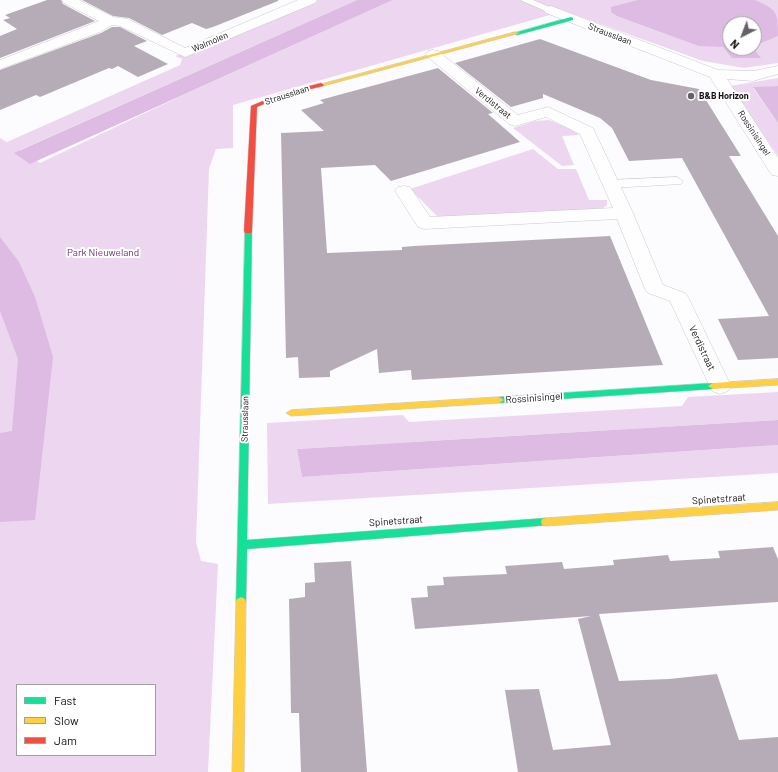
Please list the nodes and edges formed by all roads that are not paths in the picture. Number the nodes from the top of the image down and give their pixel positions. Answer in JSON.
{"nodes":[{"id":1,"x":69,"y":0,"type":"edge"},
{"id":2,"x":310,"y":0,"type":"edge"},
{"id":3,"x":525,"y":0,"type":"edge"},
{"id":4,"x":551,"y":10,"type":"joint"},
{"id":5,"x":571,"y":19,"type":"junction"},
{"id":6,"x":110,"y":21,"type":"junction"},
{"id":7,"x":433,"y":54,"type":"junction"},
{"id":8,"x":0,"y":65,"type":"edge"},
{"id":9,"x":778,"y":70,"type":"edge"},
{"id":10,"x":716,"y":74,"type":"junction"},
{"id":11,"x":778,"y":171,"type":"edge"},
{"id":12,"x":677,"y":181,"type":"dead end"},
{"id":13,"x":611,"y":184,"type":"junction"},
{"id":14,"x":404,"y":191,"type":"dead end"},
{"id":15,"x":624,"y":213,"type":"junction"},
{"id":16,"x":778,"y":382,"type":"edge"},
{"id":17,"x":720,"y":386,"type":"junction"},
{"id":18,"x":291,"y":413,"type":"dead end"},
{"id":19,"x":778,"y":506,"type":"edge"},
{"id":20,"x":242,"y":545,"type":"junction"},
{"id":21,"x":238,"y":772,"type":"edge"}],
"edges":[{"from":1,"to":6,"type":"street","name":"Walmolen"},
{"from":2,"to":6,"type":"street","name":"Walmolen"},
{"from":3,"to":4,"type":"lane"},
{"from":4,"to":5,"type":"street"},
{"from":5,"to":7,"type":"street","name":"Strausslaan"},
{"from":5,"to":10,"type":"street","name":"Strausslaan"},
{"from":6,"to":8,"type":"street"},
{"from":7,"to":13,"type":"street","name":"Verdistraat"},
{"from":7,"to":20,"type":"street","name":"Strausslaan"},
{"from":9,"to":10,"type":"street","name":"Strausslaan"},
{"from":10,"to":11,"type":"street","name":"Rossinisingel"},
{"from":12,"to":13,"type":"lane"},
{"from":13,"to":15,"type":"street","name":"Verdistraat"},
{"from":14,"to":15,"type":"street"},
{"from":15,"to":17,"type":"street","name":"Verdistraat"},
{"from":16,"to":17,"type":"street","name":"Rossinisingel"},
{"from":17,"to":18,"type":"street","name":"Rossinisingel"},
{"from":19,"to":20,"type":"street","name":"Spinetstraat"},
{"from":20,"to":21,"type":"street"}]}
